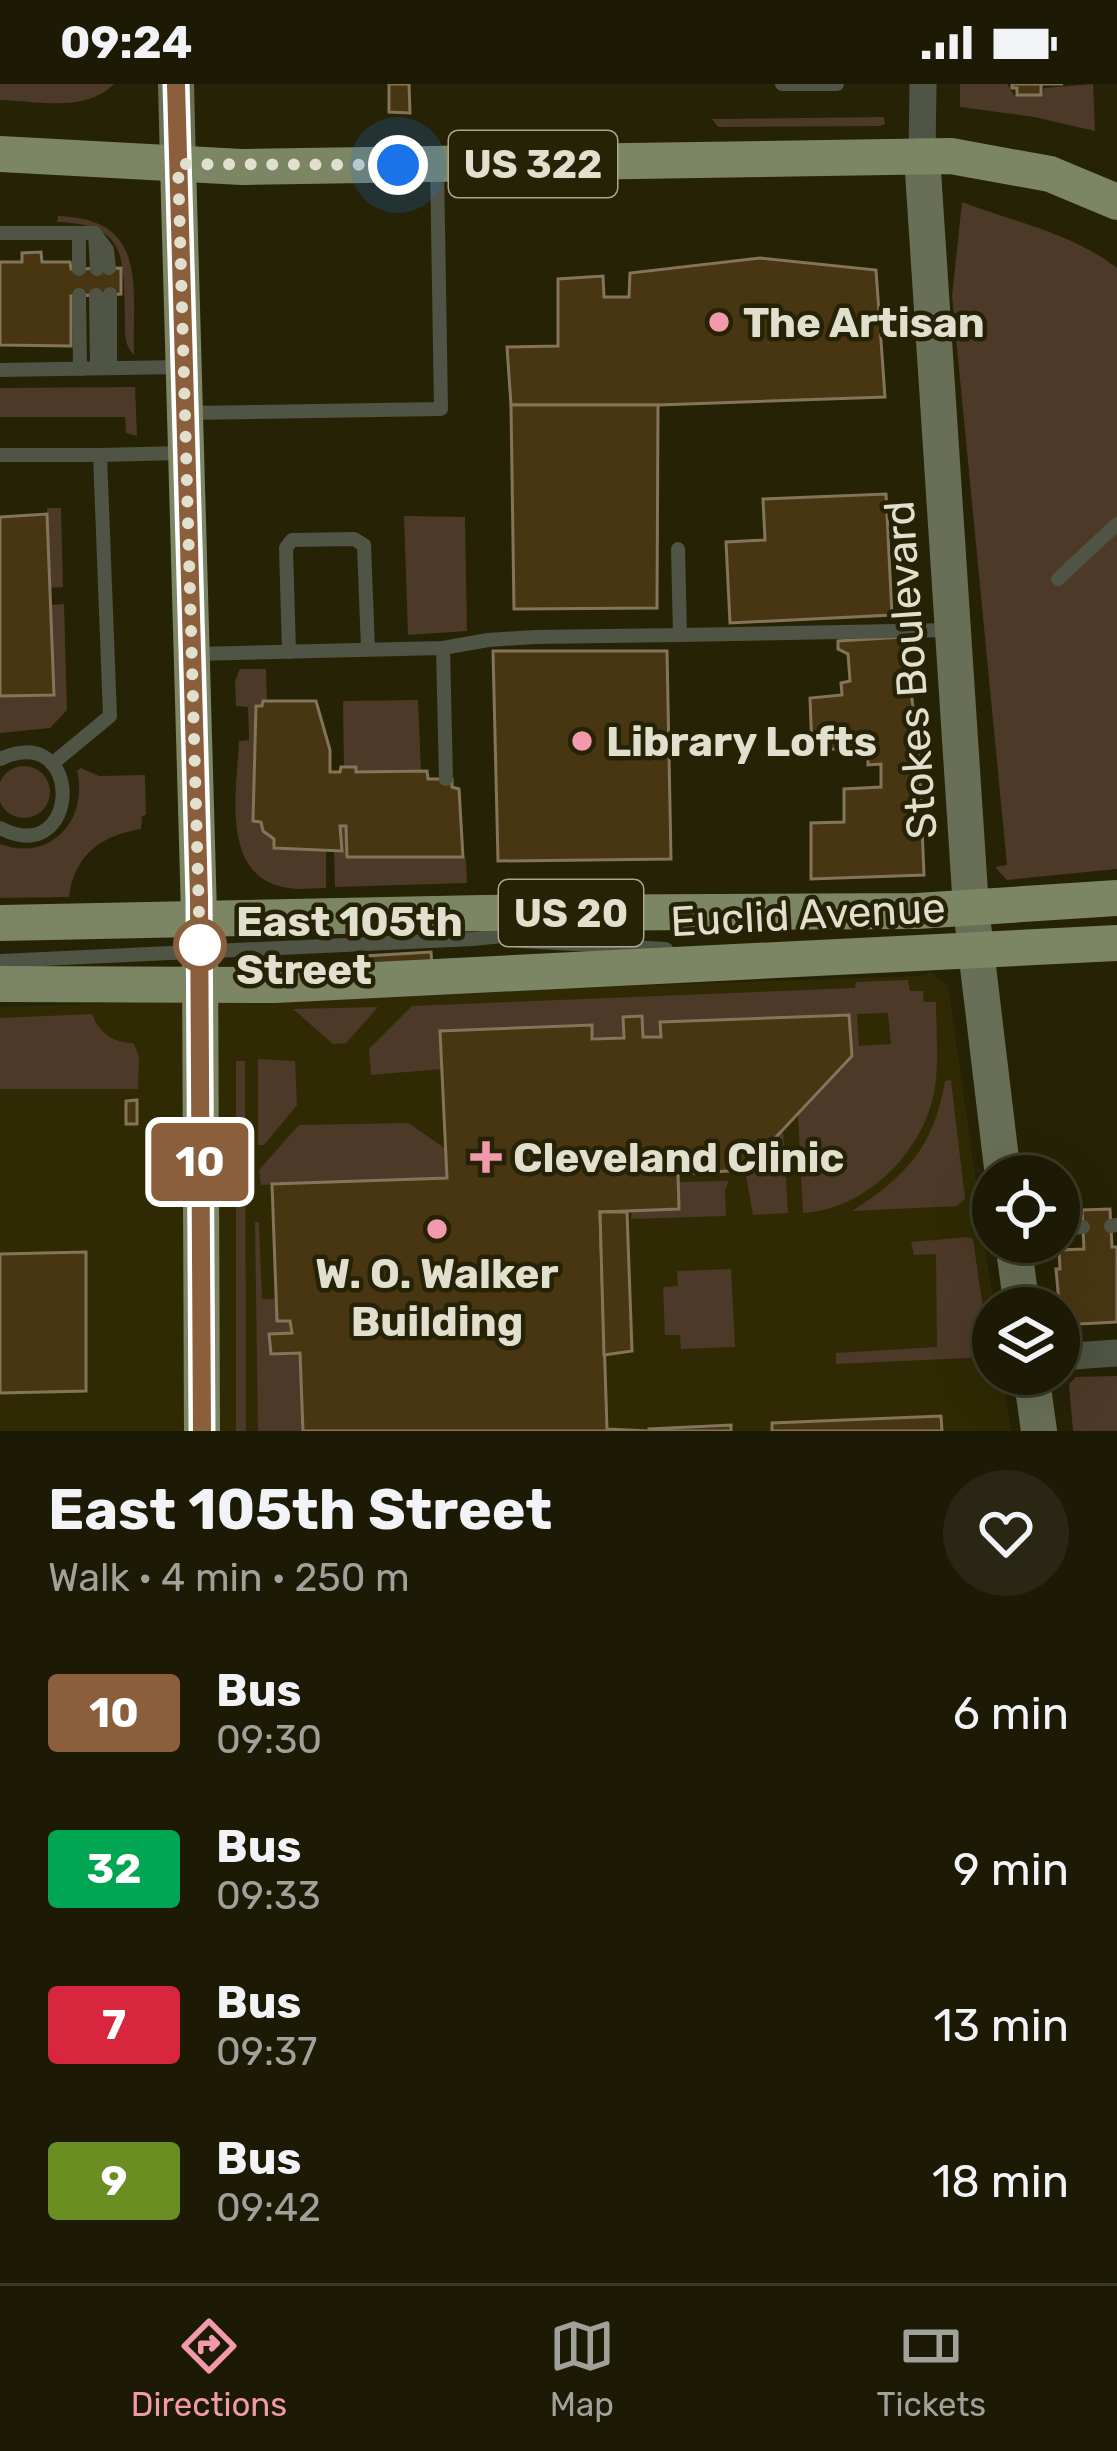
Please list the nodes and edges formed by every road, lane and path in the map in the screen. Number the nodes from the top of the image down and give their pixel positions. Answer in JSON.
{"nodes":[{"id":1,"x":176,"y":84,"type":"edge"},
{"id":2,"x":782,"y":84,"type":"edge"},
{"id":3,"x":837,"y":84,"type":"edge"},
{"id":4,"x":923,"y":84,"type":"edge"},
{"id":5,"x":0,"y":154,"type":"edge"},
{"id":6,"x":922,"y":157,"type":"junction"},
{"id":7,"x":178,"y":164,"type":"junction"},
{"id":8,"x":437,"y":165,"type":"junction"},
{"id":9,"x":1117,"y":202,"type":"edge"},
{"id":10,"x":0,"y":233,"type":"edge"},
{"id":11,"x":87,"y":233,"type":"junction"},
{"id":12,"x":79,"y":269,"type":"dead end"},
{"id":13,"x":103,"y":269,"type":"dead end"},
{"id":14,"x":80,"y":295,"type":"dead end"},
{"id":15,"x":103,"y":295,"type":"dead end"},
{"id":16,"x":184,"y":367,"type":"junction"},
{"id":17,"x":96,"y":368,"type":"junction"},
{"id":18,"x":0,"y":370,"type":"edge"},
{"id":19,"x":186,"y":413,"type":"junction"},
{"id":20,"x":188,"y":453,"type":"junction"},
{"id":21,"x":100,"y":454,"type":"junction"},
{"id":22,"x":0,"y":455,"type":"edge"},
{"id":23,"x":1117,"y":524,"type":"edge"},
{"id":24,"x":679,"y":549,"type":"dead end"},
{"id":25,"x":1058,"y":578,"type":"dead end"},
{"id":26,"x":950,"y":630,"type":"junction"},
{"id":27,"x":680,"y":635,"type":"junction"},
{"id":28,"x":443,"y":648,"type":"junction"},
{"id":29,"x":368,"y":650,"type":"junction"},
{"id":30,"x":289,"y":652,"type":"junction"},
{"id":31,"x":190,"y":654,"type":"junction"},
{"id":32,"x":0,"y":759,"type":"edge"},
{"id":33,"x":52,"y":764,"type":"junction"},
{"id":34,"x":446,"y":779,"type":"dead end"},
{"id":35,"x":0,"y":828,"type":"edge"},
{"id":36,"x":1117,"y":898,"type":"edge"},
{"id":37,"x":971,"y":908,"type":"junction"},
{"id":38,"x":721,"y":914,"type":"junction"},
{"id":39,"x":0,"y":923,"type":"edge"},
{"id":40,"x":473,"y":939,"type":"junction"},
{"id":41,"x":1117,"y":943,"type":"edge"},
{"id":42,"x":200,"y":950,"type":"junction"},
{"id":43,"x":975,"y":950,"type":"junction"},
{"id":44,"x":852,"y":958,"type":"junction"},
{"id":45,"x":0,"y":961,"type":"edge"},
{"id":46,"x":0,"y":984,"type":"edge"},
{"id":47,"x":1000,"y":1155,"type":"edge"},
{"id":48,"x":1080,"y":1227,"type":"edge"},
{"id":49,"x":1083,"y":1227,"type":"dead end"},
{"id":50,"x":1117,"y":1353,"type":"edge"},
{"id":51,"x":1080,"y":1356,"type":"edge"},
{"id":52,"x":1034,"y":1395,"type":"edge"},
{"id":53,"x":202,"y":1431,"type":"edge"},
{"id":54,"x":1039,"y":1431,"type":"edge"}],
"edges":[{"from":1,"to":7,"type":"main road"},
{"from":2,"to":3,"type":"lane"},
{"from":4,"to":6,"type":"street"},
{"from":5,"to":7,"type":"main road","number":"US 322"},
{"from":6,"to":8,"type":"main road","number":"US 322"},
{"from":6,"to":9,"type":"main road","number":"US 322"},
{"from":6,"to":26,"type":"main road","name":"Stokes Boulevard"},
{"from":7,"to":8,"type":"main road","number":"US 322"},
{"from":7,"to":16,"type":"main road"},
{"from":8,"to":19,"type":"lane"},
{"from":10,"to":11,"type":"lane"},
{"from":11,"to":12,"type":"lane"},
{"from":11,"to":13,"type":"lane"},
{"from":14,"to":17,"type":"lane"},
{"from":15,"to":17,"type":"lane"},
{"from":16,"to":17,"type":"lane"},
{"from":16,"to":19,"type":"main road"},
{"from":17,"to":18,"type":"lane"},
{"from":19,"to":20,"type":"main road"},
{"from":20,"to":21,"type":"lane"},
{"from":20,"to":31,"type":"main road"},
{"from":21,"to":22,"type":"lane"},
{"from":21,"to":33,"type":"lane"},
{"from":23,"to":25,"type":"lane"},
{"from":24,"to":27,"type":"lane"},
{"from":26,"to":27,"type":"lane"},
{"from":26,"to":37,"type":"main road","name":"Stokes Boulevard"},
{"from":27,"to":28,"type":"lane"},
{"from":28,"to":29,"type":"lane"},
{"from":28,"to":34,"type":"lane"},
{"from":29,"to":30,"type":"lane"},
{"from":29,"to":30,"type":"lane"},
{"from":30,"to":31,"type":"lane"},
{"from":31,"to":42,"type":"main road"},
{"from":32,"to":33,"type":"lane"},
{"from":33,"to":35,"type":"lane"},
{"from":36,"to":37,"type":"main road","name":"Euclid Avenue","number":"US 20"},
{"from":37,"to":38,"type":"main road","name":"Euclid Avenue","number":"US 20"},
{"from":37,"to":43,"type":"main road","name":"Stokes Boulevard"},
{"from":38,"to":40,"type":"lane"},
{"from":38,"to":42,"type":"main road","name":"Euclid Avenue","number":"US 20"},
{"from":39,"to":42,"type":"main road","name":"Euclid Avenue","number":"US 20"},
{"from":40,"to":42,"type":"lane"},
{"from":40,"to":44,"type":"lane"},
{"from":41,"to":43,"type":"main road","name":"Euclid Avenue","number":"US 20"},
{"from":42,"to":44,"type":"main road","name":"Euclid Avenue","number":"US 20"},
{"from":42,"to":45,"type":"lane"},
{"from":42,"to":46,"type":"main road","name":"Euclid Avenue","number":"US 20"},
{"from":42,"to":53,"type":"main road"},
{"from":43,"to":44,"type":"main road","name":"Euclid Avenue","number":"US 20"},
{"from":43,"to":47,"type":"main road","name":"Stokes Boulevard"},
{"from":48,"to":49,"type":"lane"},
{"from":50,"to":51,"type":"street"},
{"from":52,"to":54,"type":"main road"}]}
